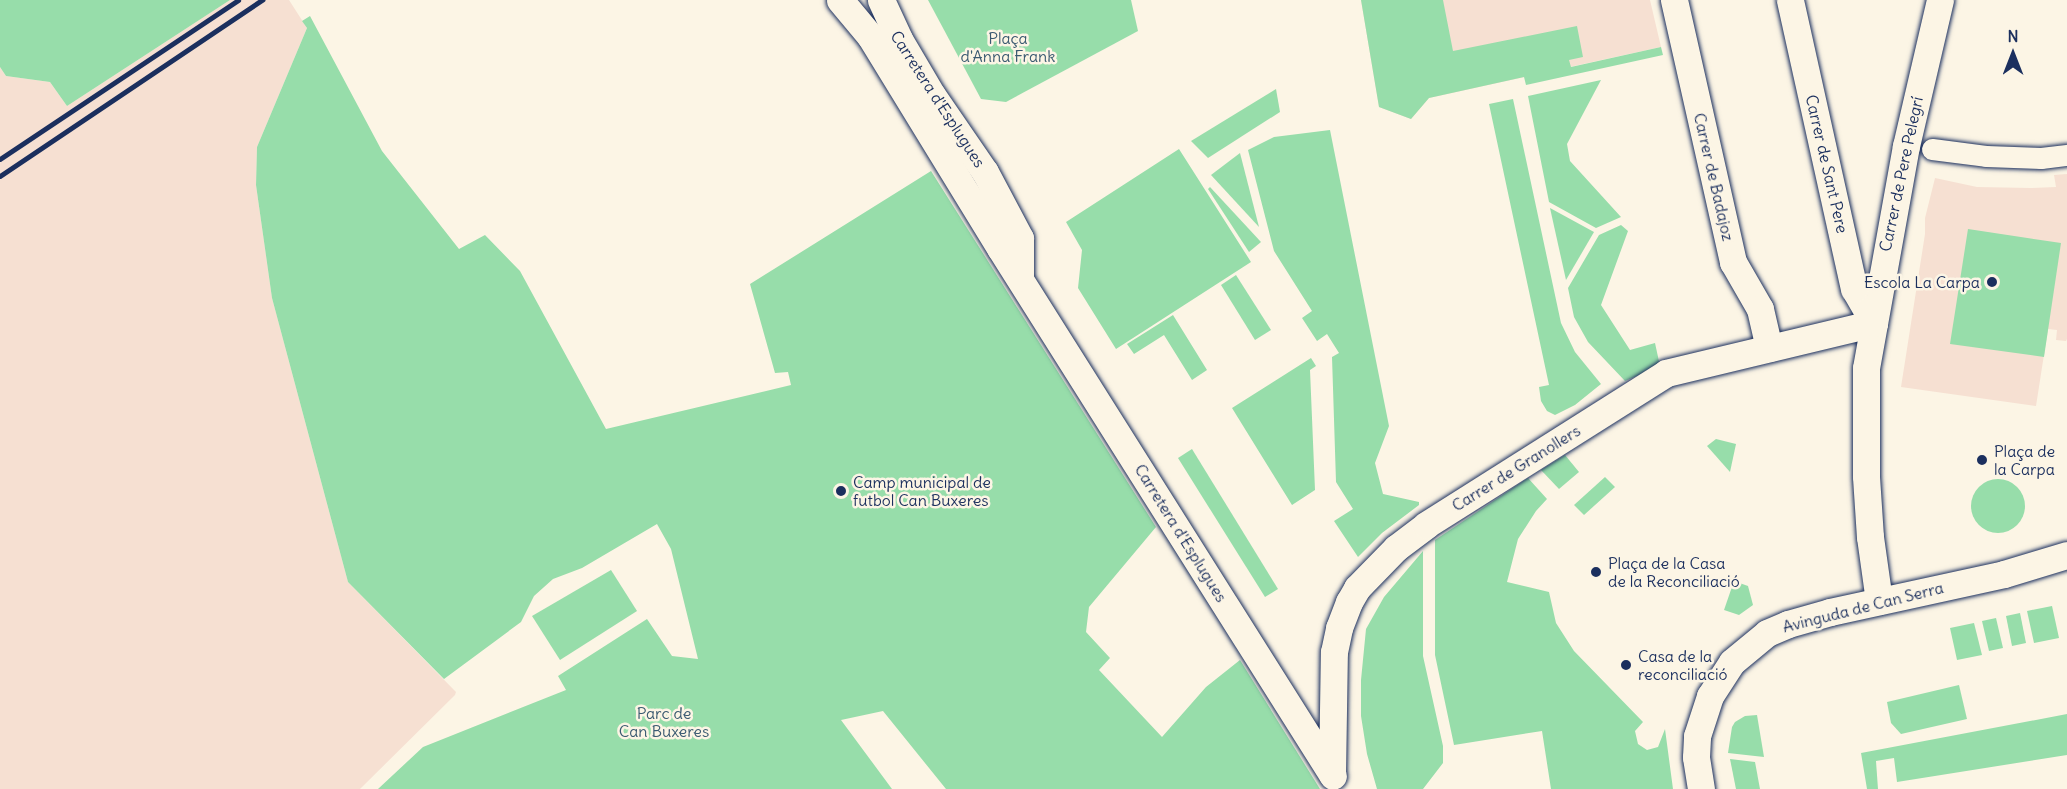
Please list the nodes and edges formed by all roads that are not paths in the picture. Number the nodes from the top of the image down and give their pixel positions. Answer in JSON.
{"nodes":[{"id":1,"x":1674,"y":0,"type":"edge"},
{"id":2,"x":1790,"y":0,"type":"edge"},
{"id":3,"x":1940,"y":0,"type":"edge"},
{"id":4,"x":869,"y":12,"type":"edge"},
{"id":5,"x":1932,"y":149,"type":"dead end"},
{"id":6,"x":2067,"y":155,"type":"edge"},
{"id":7,"x":1874,"y":323,"type":"junction"},
{"id":8,"x":1769,"y":348,"type":"junction"},
{"id":9,"x":2067,"y":555,"type":"edge"},
{"id":10,"x":1879,"y":601,"type":"junction"},
{"id":11,"x":1337,"y":782,"type":"edge"},
{"id":12,"x":1701,"y":789,"type":"edge"}],
"edges":[{"from":1,"to":8,"type":"street","name":"Carrer de Badajoz"},
{"from":2,"to":7,"type":"street","name":"Carrer de Sant Pere"},
{"from":3,"to":7,"type":"street","name":"Carrer de Pere Pelegrí"},
{"from":4,"to":11,"type":"street","name":"Carretera d'Esplugues"},
{"from":5,"to":6,"type":"street"},
{"from":7,"to":8,"type":"street","name":"Carrer de Granollers"},
{"from":7,"to":10,"type":"street","name":"Carrer de Pere Pelegrí"},
{"from":8,"to":11,"type":"street","name":"Carrer de Granollers"},
{"from":9,"to":10,"type":"street","name":"Avinguda de Can Serra"},
{"from":10,"to":12,"type":"street","name":"Avinguda de Can Serra"}]}
